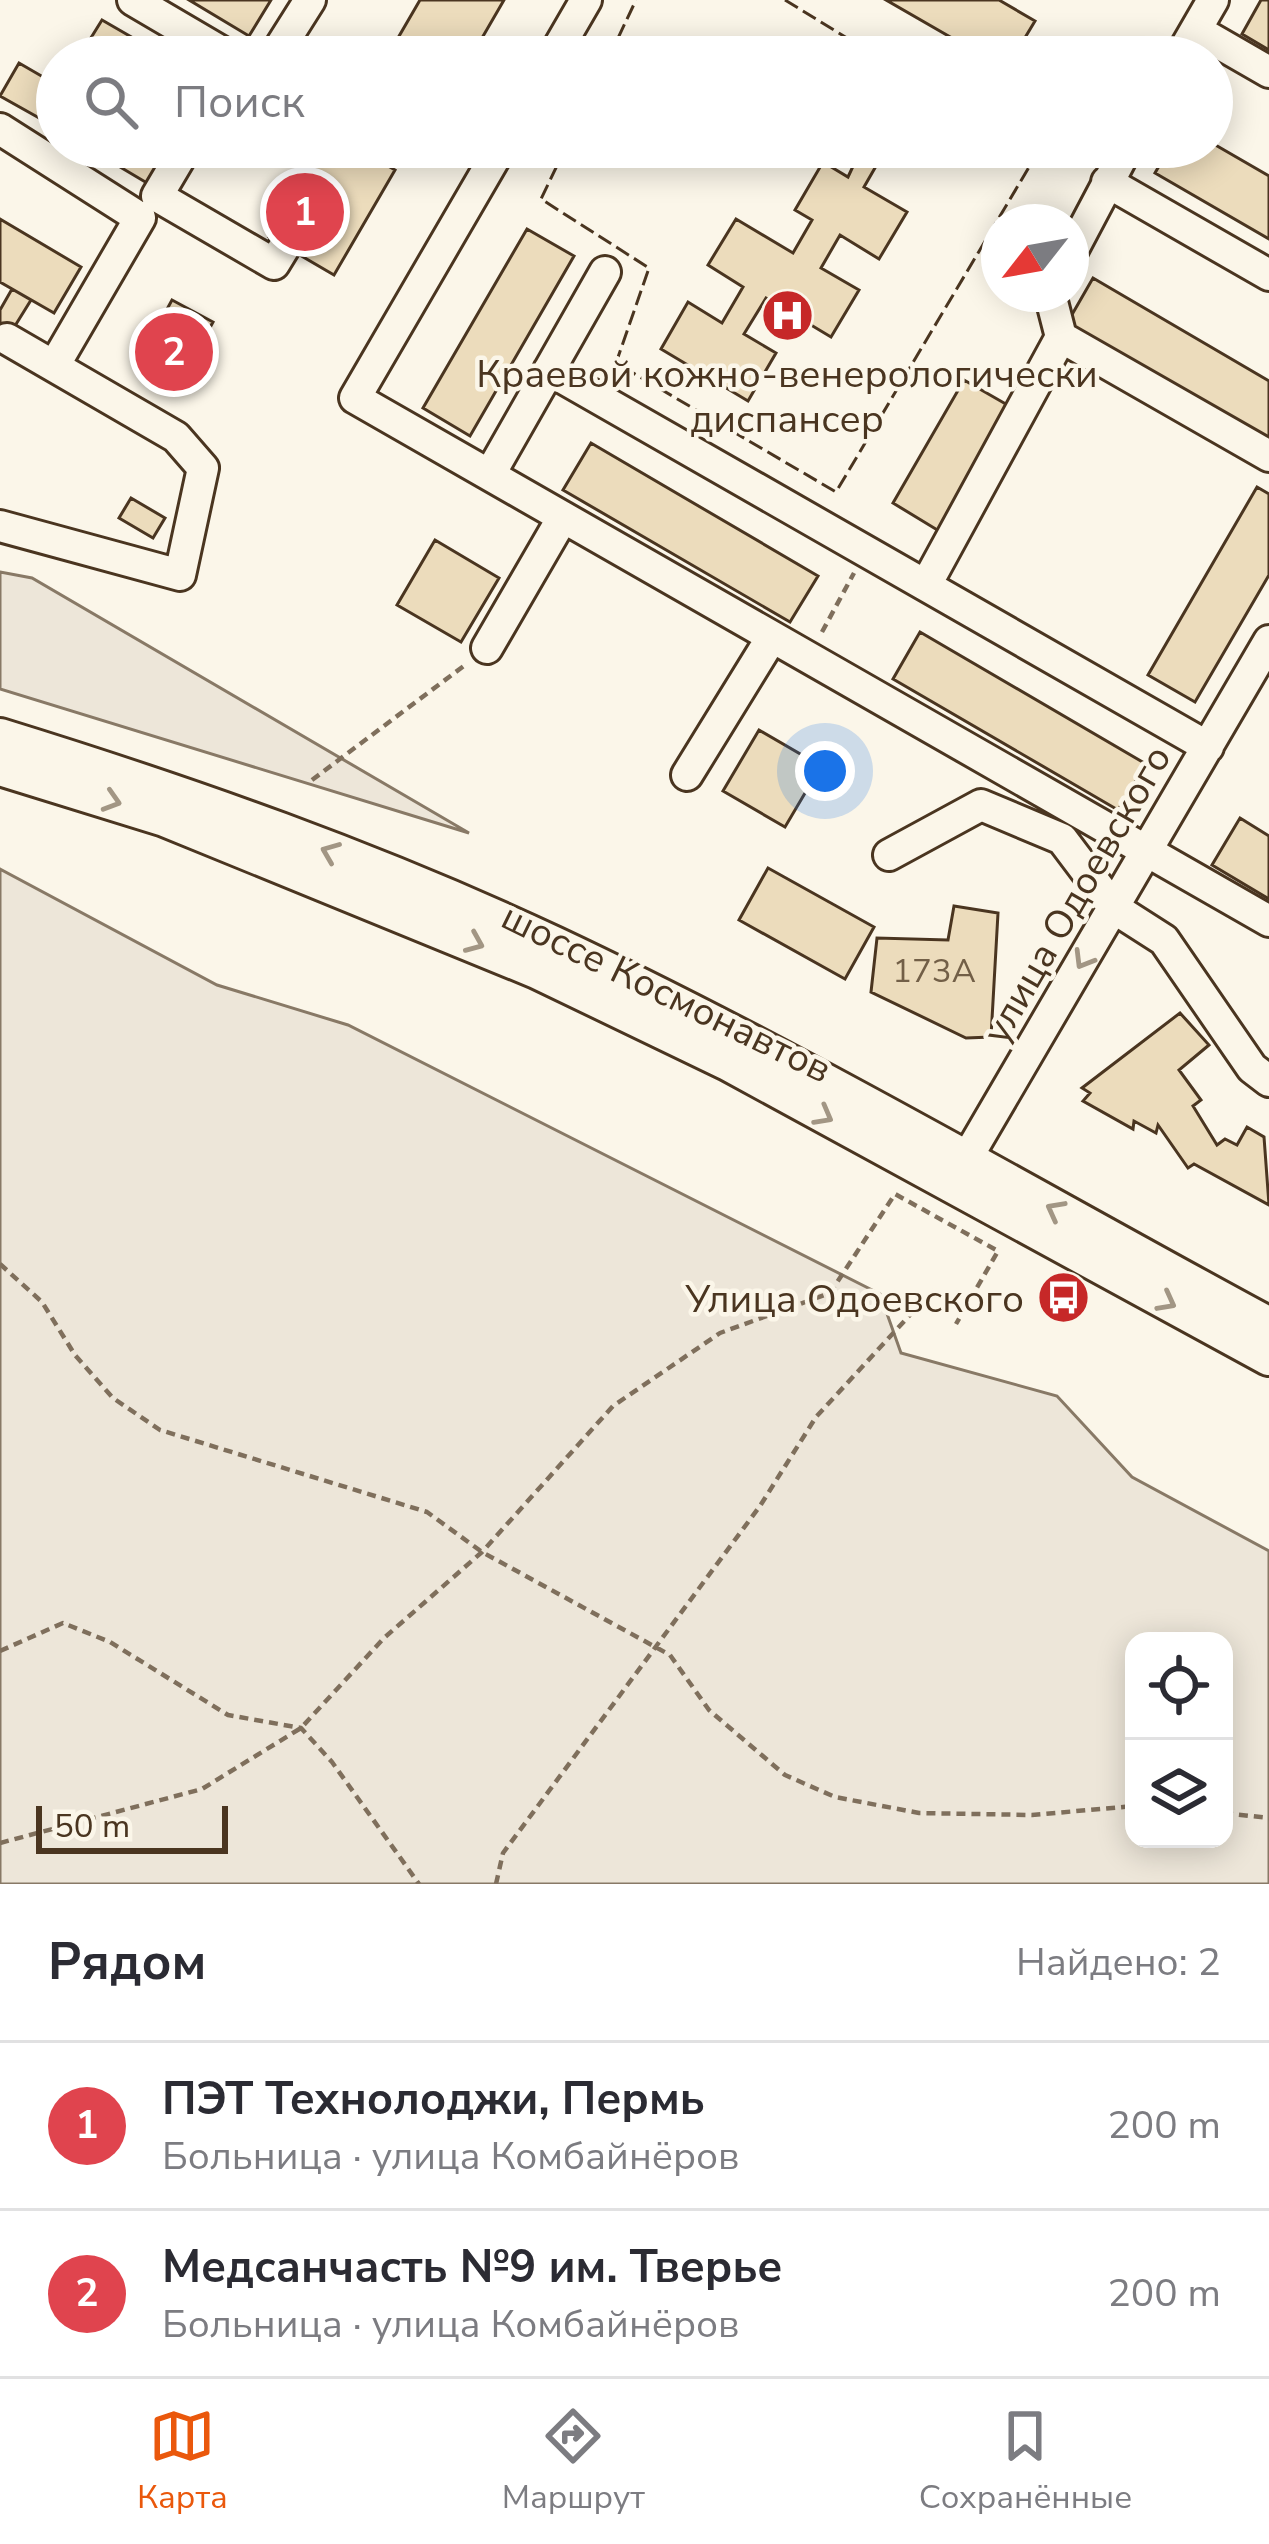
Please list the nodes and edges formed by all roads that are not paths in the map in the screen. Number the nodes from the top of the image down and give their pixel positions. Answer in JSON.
{"nodes":[{"id":1,"x":133,"y":0,"type":"edge"},
{"id":2,"x":310,"y":0,"type":"edge"},
{"id":3,"x":586,"y":0,"type":"edge"},
{"id":4,"x":1213,"y":0,"type":"edge"},
{"id":5,"x":194,"y":36,"type":"edge"},
{"id":6,"x":287,"y":36,"type":"edge"},
{"id":7,"x":565,"y":36,"type":"edge"},
{"id":8,"x":1193,"y":36,"type":"edge"},
{"id":9,"x":1233,"y":60,"type":"edge"},
{"id":10,"x":1269,"y":72,"type":"edge"},
{"id":11,"x":0,"y":129,"type":"edge"},
{"id":12,"x":36,"y":152,"type":"edge"},
{"id":13,"x":61,"y":168,"type":"edge"},
{"id":14,"x":174,"y":168,"type":"edge"},
{"id":15,"x":489,"y":168,"type":"edge"},
{"id":16,"x":1115,"y":168,"type":"edge"},
{"id":17,"x":1107,"y":182,"type":"junction"},
{"id":18,"x":1089,"y":218,"type":"edge"},
{"id":19,"x":288,"y":241,"type":"dead end"},
{"id":20,"x":605,"y":272,"type":"dead end"},
{"id":21,"x":1269,"y":274,"type":"edge"},
{"id":22,"x":1055,"y":312,"type":"edge"},
{"id":23,"x":1061,"y":337,"type":"junction"},
{"id":24,"x":7,"y":339,"type":"dead end"},
{"id":25,"x":54,"y":366,"type":"junction"},
{"id":26,"x":550,"y":370,"type":"junction"},
{"id":27,"x":1269,"y":456,"type":"edge"},
{"id":28,"x":490,"y":474,"type":"junction"},
{"id":29,"x":563,"y":517,"type":"junction"},
{"id":30,"x":0,"y":526,"type":"edge"},
{"id":31,"x":927,"y":583,"type":"junction"},
{"id":32,"x":772,"y":637,"type":"junction"},
{"id":33,"x":1269,"y":641,"type":"edge"},
{"id":34,"x":488,"y":648,"type":"road end"},
{"id":35,"x":0,"y":737,"type":"edge"},
{"id":36,"x":1208,"y":746,"type":"junction"},
{"id":37,"x":0,"y":767,"type":"edge"},
{"id":38,"x":687,"y":775,"type":"dead end"},
{"id":39,"x":1148,"y":851,"type":"junction"},
{"id":40,"x":889,"y":854,"type":"dead end"},
{"id":41,"x":1114,"y":908,"type":"junction"},
{"id":42,"x":1269,"y":921,"type":"edge"},
{"id":43,"x":1269,"y":1081,"type":"edge"},
{"id":44,"x":957,"y":1174,"type":"junction"},
{"id":45,"x":1269,"y":1326,"type":"edge"},
{"id":46,"x":1269,"y":1357,"type":"edge"}],
"edges":[{"from":1,"to":5,"type":"street"},
{"from":2,"to":6,"type":"street"},
{"from":3,"to":7,"type":"street"},
{"from":4,"to":8,"type":"street"},
{"from":9,"to":10,"type":"street"},
{"from":11,"to":12,"type":"street"},
{"from":13,"to":25,"type":"street"},
{"from":14,"to":19,"type":"street"},
{"from":15,"to":28,"type":"street"},
{"from":16,"to":17,"type":"street"},
{"from":17,"to":18,"type":"street"},
{"from":17,"to":21,"type":"street"},
{"from":20,"to":26,"type":"street"},
{"from":22,"to":23,"type":"street"},
{"from":23,"to":27,"type":"street"},
{"from":23,"to":31,"type":"street"},
{"from":24,"to":25,"type":"street"},
{"from":25,"to":30,"type":"street"},
{"from":26,"to":28,"type":"street"},
{"from":26,"to":31,"type":"street"},
{"from":28,"to":29,"type":"street"},
{"from":29,"to":32,"type":"street"},
{"from":29,"to":34,"type":"street"},
{"from":31,"to":36,"type":"street"},
{"from":32,"to":38,"type":"street"},
{"from":32,"to":39,"type":"street"},
{"from":33,"to":36,"type":"street","name":"улица Одоевского"},
{"from":44,"to":35,"type":"main road","name":"шоссе Космонавтов","one_way":true},
{"from":36,"to":39,"type":"street","name":"улица Одоевского"},
{"from":37,"to":44,"type":"main road","name":"шоссе Космонавтов","one_way":true},
{"from":39,"to":41,"type":"street","name":"улица Одоевского"},
{"from":39,"to":42,"type":"street"},
{"from":40,"to":41,"type":"street"},
{"from":41,"to":43,"type":"street"},
{"from":41,"to":44,"type":"street","name":"улица Одоевского","one_way":true},
{"from":45,"to":44,"type":"main road","name":"шоссе Космонавтов","one_way":true},
{"from":44,"to":46,"type":"main road","name":"шоссе Космонавтов","one_way":true}]}
